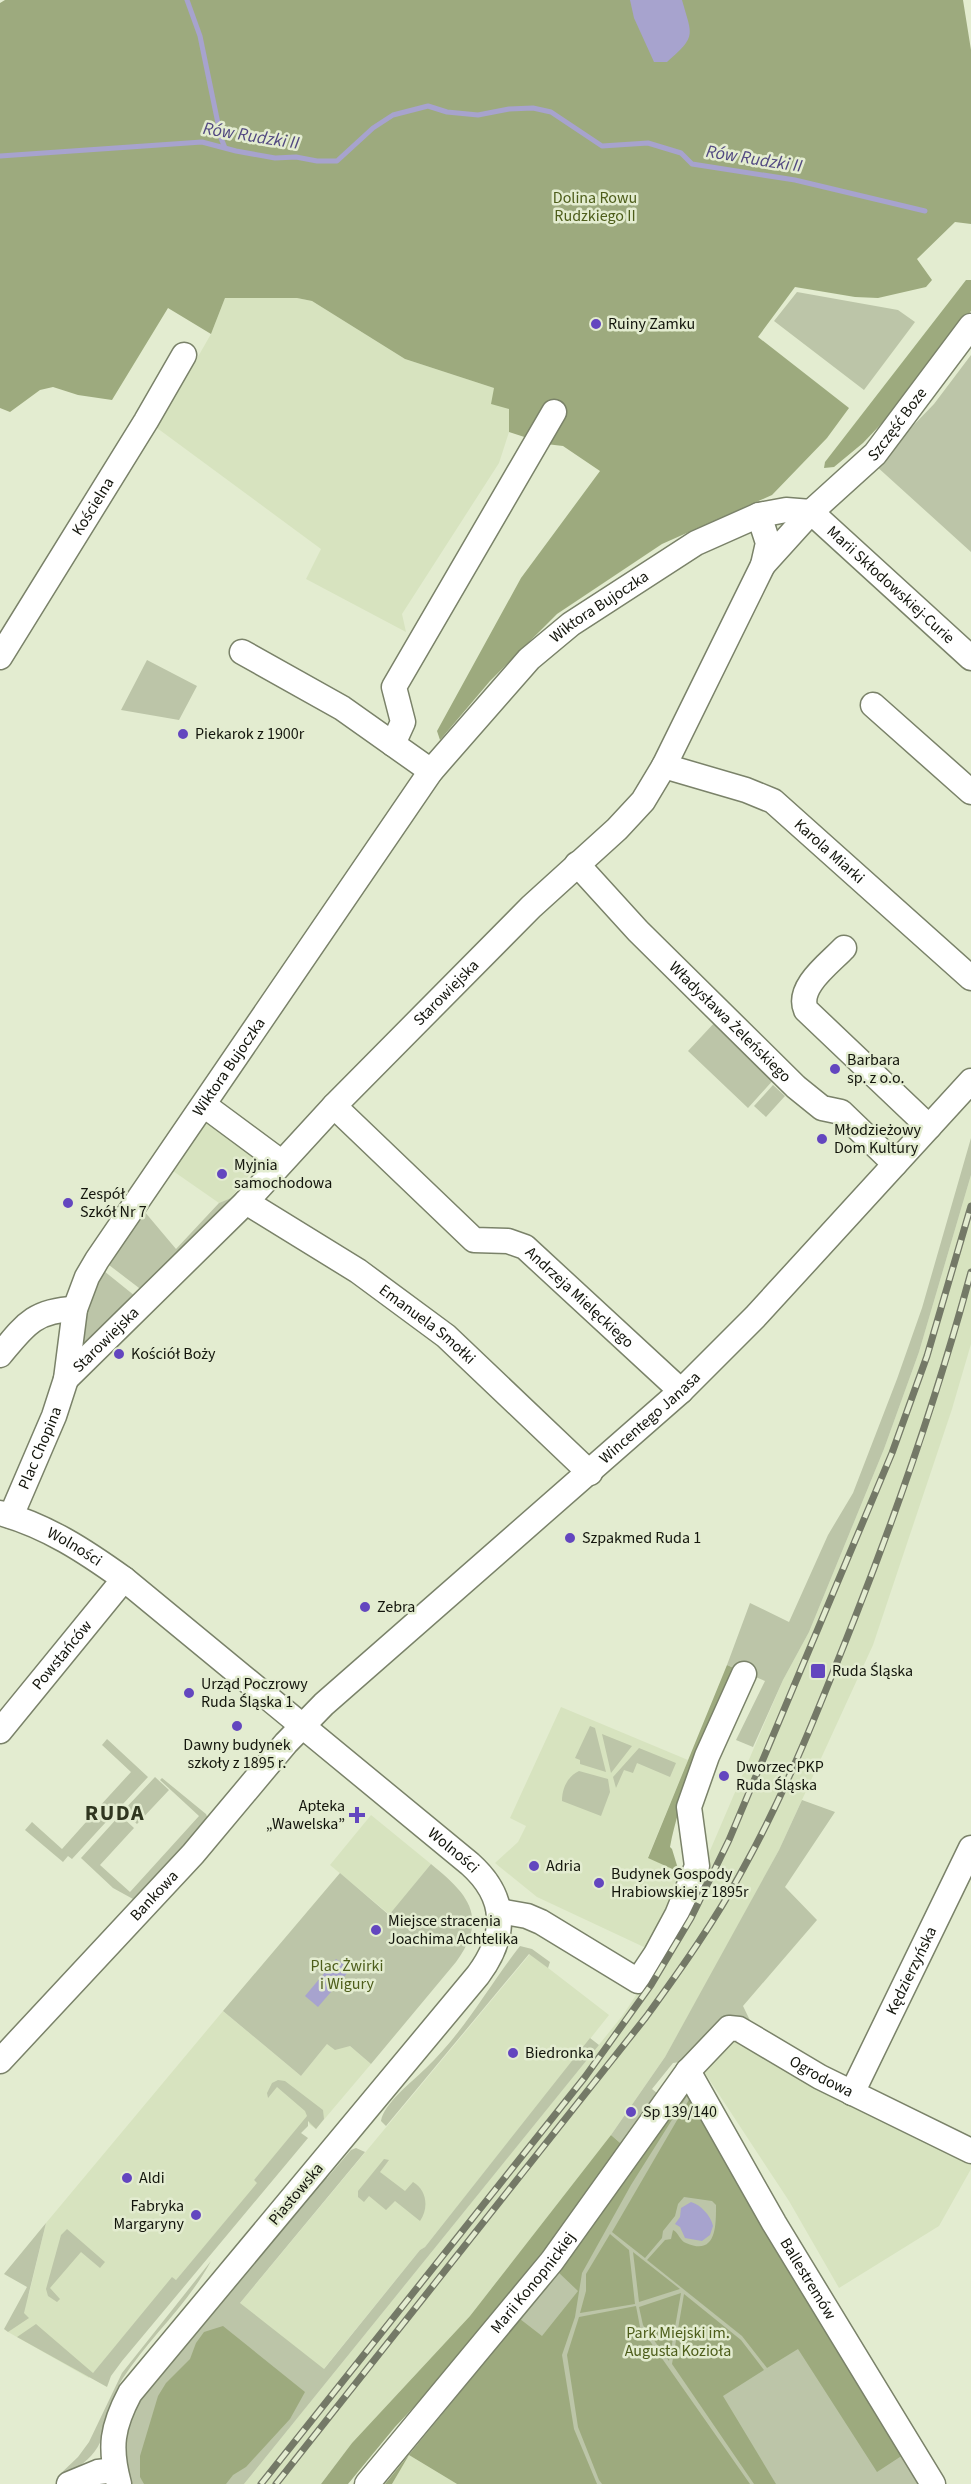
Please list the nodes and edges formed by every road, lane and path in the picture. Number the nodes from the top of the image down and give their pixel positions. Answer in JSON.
{"nodes":[{"id":1,"x":971,"y":326,"type":"edge"},
{"id":2,"x":184,"y":355,"type":"dead end"},
{"id":3,"x":554,"y":412,"type":"dead end"},
{"id":4,"x":811,"y":512,"type":"junction"},
{"id":5,"x":759,"y":515,"type":"junction"},
{"id":6,"x":763,"y":565,"type":"junction"},
{"id":7,"x":242,"y":651,"type":"dead end"},
{"id":8,"x":0,"y":657,"type":"edge"},
{"id":9,"x":971,"y":657,"type":"edge"},
{"id":10,"x":873,"y":705,"type":"dead end"},
{"id":11,"x":393,"y":744,"type":"junction"},
{"id":12,"x":664,"y":766,"type":"junction"},
{"id":13,"x":431,"y":771,"type":"junction"},
{"id":14,"x":971,"y":792,"type":"edge"},
{"id":15,"x":577,"y":864,"type":"junction"},
{"id":16,"x":844,"y":948,"type":"dead end"},
{"id":17,"x":971,"y":978,"type":"edge"},
{"id":18,"x":971,"y":1080,"type":"edge"},
{"id":19,"x":204,"y":1105,"type":"junction"},
{"id":20,"x":334,"y":1106,"type":"junction"},
{"id":21,"x":929,"y":1127,"type":"junction"},
{"id":22,"x":280,"y":1162,"type":"junction"},
{"id":23,"x":895,"y":1164,"type":"junction"},
{"id":24,"x":246,"y":1202,"type":"junction"},
{"id":25,"x":75,"y":1309,"type":"junction"},
{"id":26,"x":0,"y":1355,"type":"edge"},
{"id":27,"x":66,"y":1378,"type":"junction"},
{"id":28,"x":681,"y":1391,"type":"junction"},
{"id":29,"x":590,"y":1473,"type":"junction"},
{"id":30,"x":6,"y":1515,"type":"edge"},
{"id":31,"x":124,"y":1580,"type":"junction"},
{"id":32,"x":744,"y":1674,"type":"dead end"},
{"id":33,"x":303,"y":1726,"type":"junction"},
{"id":34,"x":0,"y":1731,"type":"edge"},
{"id":35,"x":971,"y":1848,"type":"edge"},
{"id":36,"x":499,"y":1911,"type":"junction"},
{"id":37,"x":0,"y":2061,"type":"edge"},
{"id":38,"x":688,"y":2071,"type":"junction"},
{"id":39,"x":852,"y":2093,"type":"junction"},
{"id":40,"x":971,"y":2151,"type":"edge"},
{"id":41,"x":117,"y":2477,"type":"edge"},
{"id":42,"x":69,"y":2484,"type":"edge"},
{"id":43,"x":366,"y":2484,"type":"edge"},
{"id":44,"x":933,"y":2484,"type":"edge"}],
"edges":[{"from":1,"to":4,"type":"street","name":"Szczęść Boze"},
{"from":2,"to":8,"type":"street","name":"Kościelna"},
{"from":3,"to":11,"type":"street"},
{"from":4,"to":5,"type":"street","name":"Wiktora Bujoczka"},
{"from":4,"to":6,"type":"street","name":"Starowiejska"},
{"from":4,"to":9,"type":"street","name":"Marii Skłodowskiej-Curie"},
{"from":5,"to":6,"type":"street","name":"Starowiejska"},
{"from":5,"to":13,"type":"street","name":"Wiktora Bujoczka"},
{"from":6,"to":12,"type":"street","name":"Starowiejska"},
{"from":7,"to":11,"type":"street"},
{"from":10,"to":14,"type":"street"},
{"from":11,"to":13,"type":"street"},
{"from":12,"to":15,"type":"street","name":"Starowiejska"},
{"from":12,"to":17,"type":"street","name":"Karola Miarki"},
{"from":13,"to":19,"type":"street","name":"Wiktora Bujoczka"},
{"from":15,"to":20,"type":"street","name":"Starowiejska"},
{"from":15,"to":23,"type":"street","name":"Władysława Żeleńskiego"},
{"from":16,"to":21,"type":"street"},
{"from":18,"to":21,"type":"street","name":"Wincentego Janasa"},
{"from":19,"to":22,"type":"street"},
{"from":19,"to":25,"type":"street","name":"Wiktora Bujoczka"},
{"from":20,"to":22,"type":"street","name":"Starowiejska"},
{"from":20,"to":28,"type":"street","name":"Andrzeja Mielęckiego"},
{"from":21,"to":23,"type":"street","name":"Wincentego Janasa"},
{"from":22,"to":24,"type":"street","name":"Starowiejska"},
{"from":23,"to":28,"type":"street","name":"Wincentego Janasa"},
{"from":24,"to":27,"type":"street","name":"Starowiejska"},
{"from":24,"to":29,"type":"street","name":"Emanuela Smołki"},
{"from":25,"to":26,"type":"street"},
{"from":25,"to":27,"type":"street","name":"Wiktora Bujoczka"},
{"from":27,"to":30,"type":"street","name":"Plac Chopina"},
{"from":28,"to":29,"type":"street","name":"Wincentego Janasa"},
{"from":29,"to":33,"type":"street","name":"Wincentego Janasa"},
{"from":30,"to":31,"type":"street","name":"Wolności"},
{"from":31,"to":33,"type":"street","name":"Wolności"},
{"from":31,"to":34,"type":"street","name":"Powstańców"},
{"from":32,"to":36,"type":"street"},
{"from":33,"to":36,"type":"street","name":"Wolności"},
{"from":33,"to":37,"type":"street","name":"Bankowa"},
{"from":35,"to":39,"type":"street","name":"Kędzierzyńska"},
{"from":36,"to":41,"type":"street","name":"Piastowska"},
{"from":38,"to":39,"type":"street","name":"Ogrodowa"},
{"from":38,"to":43,"type":"street","name":"Marii Konopnickiej"},
{"from":38,"to":44,"type":"street","name":"Ballestremów"},
{"from":39,"to":40,"type":"street","name":"Ogrodowa"},
{"from":41,"to":42,"type":"street"}]}
